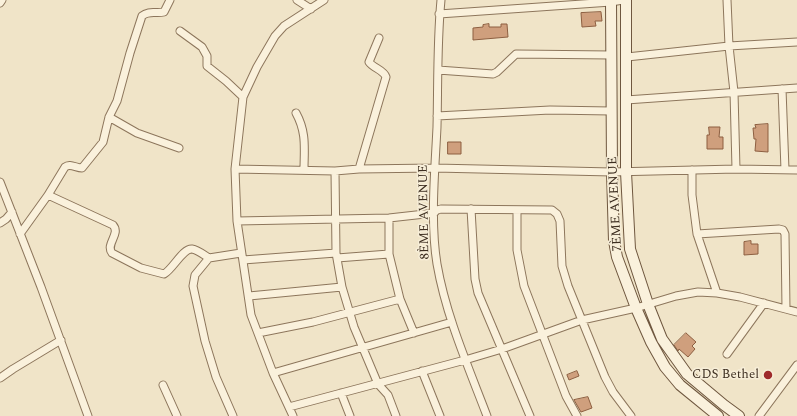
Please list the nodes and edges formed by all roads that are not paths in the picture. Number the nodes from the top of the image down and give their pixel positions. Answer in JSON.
{"nodes":[{"id":1,"x":2,"y":0,"type":"edge"},
{"id":2,"x":170,"y":0,"type":"edge"},
{"id":3,"x":297,"y":0,"type":"edge"},
{"id":4,"x":324,"y":0,"type":"edge"},
{"id":5,"x":441,"y":0,"type":"edge"},
{"id":6,"x":625,"y":0,"type":"edge"},
{"id":7,"x":727,"y":0,"type":"edge"},
{"id":8,"x":611,"y":1,"type":"edge"},
{"id":9,"x":0,"y":3,"type":"edge"},
{"id":10,"x":311,"y":9,"type":"junction"},
{"id":11,"x":439,"y":14,"type":"junction"},
{"id":12,"x":180,"y":31,"type":"dead end"},
{"id":13,"x":379,"y":38,"type":"dead end"},
{"id":14,"x":797,"y":42,"type":"edge"},
{"id":15,"x":730,"y":46,"type":"junction"},
{"id":16,"x":611,"y":55,"type":"junction"},
{"id":17,"x":626,"y":57,"type":"junction"},
{"id":18,"x":438,"y":70,"type":"junction"},
{"id":19,"x":797,"y":88,"type":"edge"},
{"id":20,"x":782,"y":89,"type":"junction"},
{"id":21,"x":734,"y":92,"type":"junction"},
{"id":22,"x":243,"y":97,"type":"junction"},
{"id":23,"x":626,"y":100,"type":"junction"},
{"id":24,"x":612,"y":111,"type":"junction"},
{"id":25,"x":296,"y":113,"type":"dead end"},
{"id":26,"x":437,"y":116,"type":"junction"},
{"id":27,"x":109,"y":117,"type":"junction"},
{"id":28,"x":179,"y":148,"type":"dead end"},
{"id":29,"x":435,"y":168,"type":"junction"},
{"id":30,"x":235,"y":169,"type":"junction"},
{"id":31,"x":359,"y":169,"type":"junction"},
{"id":32,"x":736,"y":169,"type":"junction"},
{"id":33,"x":304,"y":170,"type":"junction"},
{"id":34,"x":692,"y":170,"type":"junction"},
{"id":35,"x":786,"y":170,"type":"junction"},
{"id":36,"x":797,"y":170,"type":"edge"},
{"id":37,"x":336,"y":171,"type":"junction"},
{"id":38,"x":612,"y":172,"type":"junction"},
{"id":39,"x":626,"y":172,"type":"junction"},
{"id":40,"x":0,"y":182,"type":"edge"},
{"id":41,"x":48,"y":195,"type":"junction"},
{"id":42,"x":471,"y":209,"type":"junction"},
{"id":43,"x":517,"y":210,"type":"junction"},
{"id":44,"x":12,"y":212,"type":"junction"},
{"id":45,"x":434,"y":213,"type":"junction"},
{"id":46,"x":335,"y":218,"type":"junction"},
{"id":47,"x":389,"y":218,"type":"junction"},
{"id":48,"x":237,"y":221,"type":"junction"},
{"id":49,"x":0,"y":223,"type":"edge"},
{"id":50,"x":20,"y":234,"type":"junction"},
{"id":51,"x":697,"y":234,"type":"junction"},
{"id":52,"x":389,"y":254,"type":"junction"},
{"id":53,"x":337,"y":256,"type":"junction"},
{"id":54,"x":242,"y":257,"type":"junction"},
{"id":55,"x":210,"y":258,"type":"junction"},
{"id":56,"x":342,"y":287,"type":"junction"},
{"id":57,"x":717,"y":293,"type":"junction"},
{"id":58,"x":249,"y":296,"type":"junction"},
{"id":59,"x":400,"y":299,"type":"junction"},
{"id":60,"x":764,"y":303,"type":"junction"},
{"id":61,"x":648,"y":304,"type":"junction"},
{"id":62,"x":636,"y":308,"type":"junction"},
{"id":63,"x":786,"y":309,"type":"junction"},
{"id":64,"x":349,"y":312,"type":"junction"},
{"id":65,"x":797,"y":312,"type":"edge"},
{"id":66,"x":582,"y":320,"type":"junction"},
{"id":67,"x":452,"y":322,"type":"junction"},
{"id":68,"x":414,"y":332,"type":"junction"},
{"id":69,"x":258,"y":333,"type":"junction"},
{"id":70,"x":543,"y":335,"type":"junction"},
{"id":71,"x":61,"y":340,"type":"junction"},
{"id":72,"x":364,"y":348,"type":"junction"},
{"id":73,"x":502,"y":349,"type":"junction"},
{"id":74,"x":727,"y":354,"type":"dead end"},
{"id":75,"x":465,"y":360,"type":"junction"},
{"id":76,"x":797,"y":365,"type":"edge"},
{"id":77,"x":422,"y":371,"type":"junction"},
{"id":78,"x":273,"y":373,"type":"junction"},
{"id":79,"x":794,"y":376,"type":"edge"},
{"id":80,"x":0,"y":378,"type":"edge"},
{"id":81,"x":378,"y":384,"type":"junction"},
{"id":82,"x":163,"y":385,"type":"dead end"},
{"id":83,"x":341,"y":393,"type":"junction"},
{"id":84,"x":289,"y":407,"type":"junction"},
{"id":85,"x":85,"y":414,"type":"edge"},
{"id":86,"x":177,"y":416,"type":"edge"},
{"id":87,"x":233,"y":416,"type":"edge"},
{"id":88,"x":293,"y":416,"type":"edge"},
{"id":89,"x":350,"y":416,"type":"edge"},
{"id":90,"x":396,"y":416,"type":"edge"},
{"id":91,"x":440,"y":416,"type":"edge"},
{"id":92,"x":487,"y":416,"type":"edge"},
{"id":93,"x":530,"y":416,"type":"edge"},
{"id":94,"x":577,"y":416,"type":"edge"},
{"id":95,"x":630,"y":416,"type":"edge"},
{"id":96,"x":718,"y":416,"type":"edge"},
{"id":97,"x":739,"y":416,"type":"edge"},
{"id":98,"x":759,"y":416,"type":"edge"}],
"edges":[{"from":1,"to":9,"type":"street"},
{"from":2,"to":27,"type":"street"},
{"from":3,"to":10,"type":"street"},
{"from":4,"to":10,"type":"street"},
{"from":5,"to":11,"type":"street","name":"8ÈME AVENUE"},
{"from":6,"to":8,"type":"street"},
{"from":6,"to":17,"type":"street","name":"7ÈME AVENUE"},
{"from":7,"to":15,"type":"street"},
{"from":8,"to":11,"type":"street"},
{"from":8,"to":16,"type":"street","name":"7ÈME AVENUE"},
{"from":10,"to":22,"type":"street"},
{"from":11,"to":18,"type":"street","name":"8ÈME AVENUE"},
{"from":12,"to":22,"type":"street"},
{"from":13,"to":31,"type":"street"},
{"from":14,"to":15,"type":"street"},
{"from":15,"to":17,"type":"street"},
{"from":15,"to":21,"type":"street"},
{"from":16,"to":18,"type":"street"},
{"from":16,"to":24,"type":"street","name":"7ÈME AVENUE"},
{"from":17,"to":23,"type":"street","name":"7ÈME AVENUE"},
{"from":18,"to":26,"type":"street","name":"8ÈME AVENUE"},
{"from":19,"to":20,"type":"street"},
{"from":20,"to":21,"type":"street"},
{"from":20,"to":35,"type":"street"},
{"from":21,"to":23,"type":"street"},
{"from":21,"to":32,"type":"street"},
{"from":22,"to":30,"type":"street"},
{"from":23,"to":39,"type":"street","name":"7ÈME AVENUE"},
{"from":24,"to":26,"type":"street"},
{"from":24,"to":38,"type":"street","name":"7ÈME AVENUE"},
{"from":25,"to":33,"type":"street"},
{"from":26,"to":29,"type":"street","name":"8ÈME AVENUE"},
{"from":27,"to":28,"type":"street"},
{"from":27,"to":41,"type":"street"},
{"from":29,"to":31,"type":"street"},
{"from":29,"to":38,"type":"street"},
{"from":29,"to":45,"type":"street","name":"8ÈME AVENUE"},
{"from":30,"to":33,"type":"street"},
{"from":30,"to":48,"type":"street"},
{"from":31,"to":37,"type":"street"},
{"from":32,"to":34,"type":"street"},
{"from":32,"to":35,"type":"street"},
{"from":33,"to":37,"type":"street"},
{"from":34,"to":39,"type":"street"},
{"from":34,"to":51,"type":"street"},
{"from":35,"to":36,"type":"street"},
{"from":37,"to":46,"type":"street"},
{"from":38,"to":39,"type":"street"},
{"from":38,"to":62,"type":"street","name":"7ÈME AVENUE"},
{"from":39,"to":61,"type":"street","name":"7ÈME AVENUE"},
{"from":40,"to":44,"type":"street"},
{"from":41,"to":50,"type":"street"},
{"from":41,"to":55,"type":"street"},
{"from":42,"to":43,"type":"street"},
{"from":42,"to":45,"type":"street"},
{"from":42,"to":73,"type":"street"},
{"from":43,"to":66,"type":"street"},
{"from":43,"to":70,"type":"street"},
{"from":44,"to":49,"type":"street"},
{"from":44,"to":50,"type":"street"},
{"from":45,"to":47,"type":"street"},
{"from":45,"to":67,"type":"street","name":"8ÈME AVENUE"},
{"from":46,"to":47,"type":"street"},
{"from":46,"to":48,"type":"street"},
{"from":46,"to":53,"type":"street"},
{"from":47,"to":52,"type":"street"},
{"from":48,"to":54,"type":"street"},
{"from":50,"to":71,"type":"street"},
{"from":51,"to":57,"type":"street"},
{"from":51,"to":63,"type":"street"},
{"from":52,"to":53,"type":"street"},
{"from":52,"to":59,"type":"street"},
{"from":53,"to":54,"type":"street"},
{"from":53,"to":56,"type":"street"},
{"from":54,"to":55,"type":"street"},
{"from":54,"to":58,"type":"street"},
{"from":55,"to":87,"type":"street"},
{"from":56,"to":58,"type":"street"},
{"from":56,"to":64,"type":"street"},
{"from":57,"to":60,"type":"street"},
{"from":57,"to":61,"type":"street"},
{"from":58,"to":69,"type":"street"},
{"from":59,"to":64,"type":"street"},
{"from":59,"to":68,"type":"street"},
{"from":60,"to":63,"type":"street"},
{"from":60,"to":74,"type":"street"},
{"from":61,"to":62,"type":"street"},
{"from":61,"to":97,"type":"street","name":"7ÈME AVENUE"},
{"from":62,"to":66,"type":"street"},
{"from":62,"to":96,"type":"street","name":"7ÈME AVENUE"},
{"from":63,"to":65,"type":"street"},
{"from":64,"to":69,"type":"street"},
{"from":64,"to":72,"type":"street"},
{"from":66,"to":70,"type":"street"},
{"from":66,"to":95,"type":"street"},
{"from":67,"to":68,"type":"street"},
{"from":67,"to":75,"type":"street","name":"8ÈME AVENUE"},
{"from":68,"to":72,"type":"street"},
{"from":69,"to":78,"type":"street"},
{"from":70,"to":73,"type":"street"},
{"from":70,"to":94,"type":"street"},
{"from":71,"to":80,"type":"street"},
{"from":71,"to":85,"type":"street"},
{"from":72,"to":78,"type":"street"},
{"from":72,"to":81,"type":"street"},
{"from":73,"to":75,"type":"street"},
{"from":73,"to":93,"type":"street"},
{"from":75,"to":77,"type":"street"},
{"from":75,"to":92,"type":"street","name":"8ÈME AVENUE"},
{"from":76,"to":79,"type":"street"},
{"from":77,"to":81,"type":"street"},
{"from":77,"to":91,"type":"street"},
{"from":78,"to":84,"type":"street"},
{"from":79,"to":98,"type":"street"},
{"from":81,"to":83,"type":"street"},
{"from":81,"to":90,"type":"street"},
{"from":82,"to":86,"type":"street"},
{"from":83,"to":84,"type":"street"},
{"from":83,"to":89,"type":"street"},
{"from":84,"to":88,"type":"street"}]}
